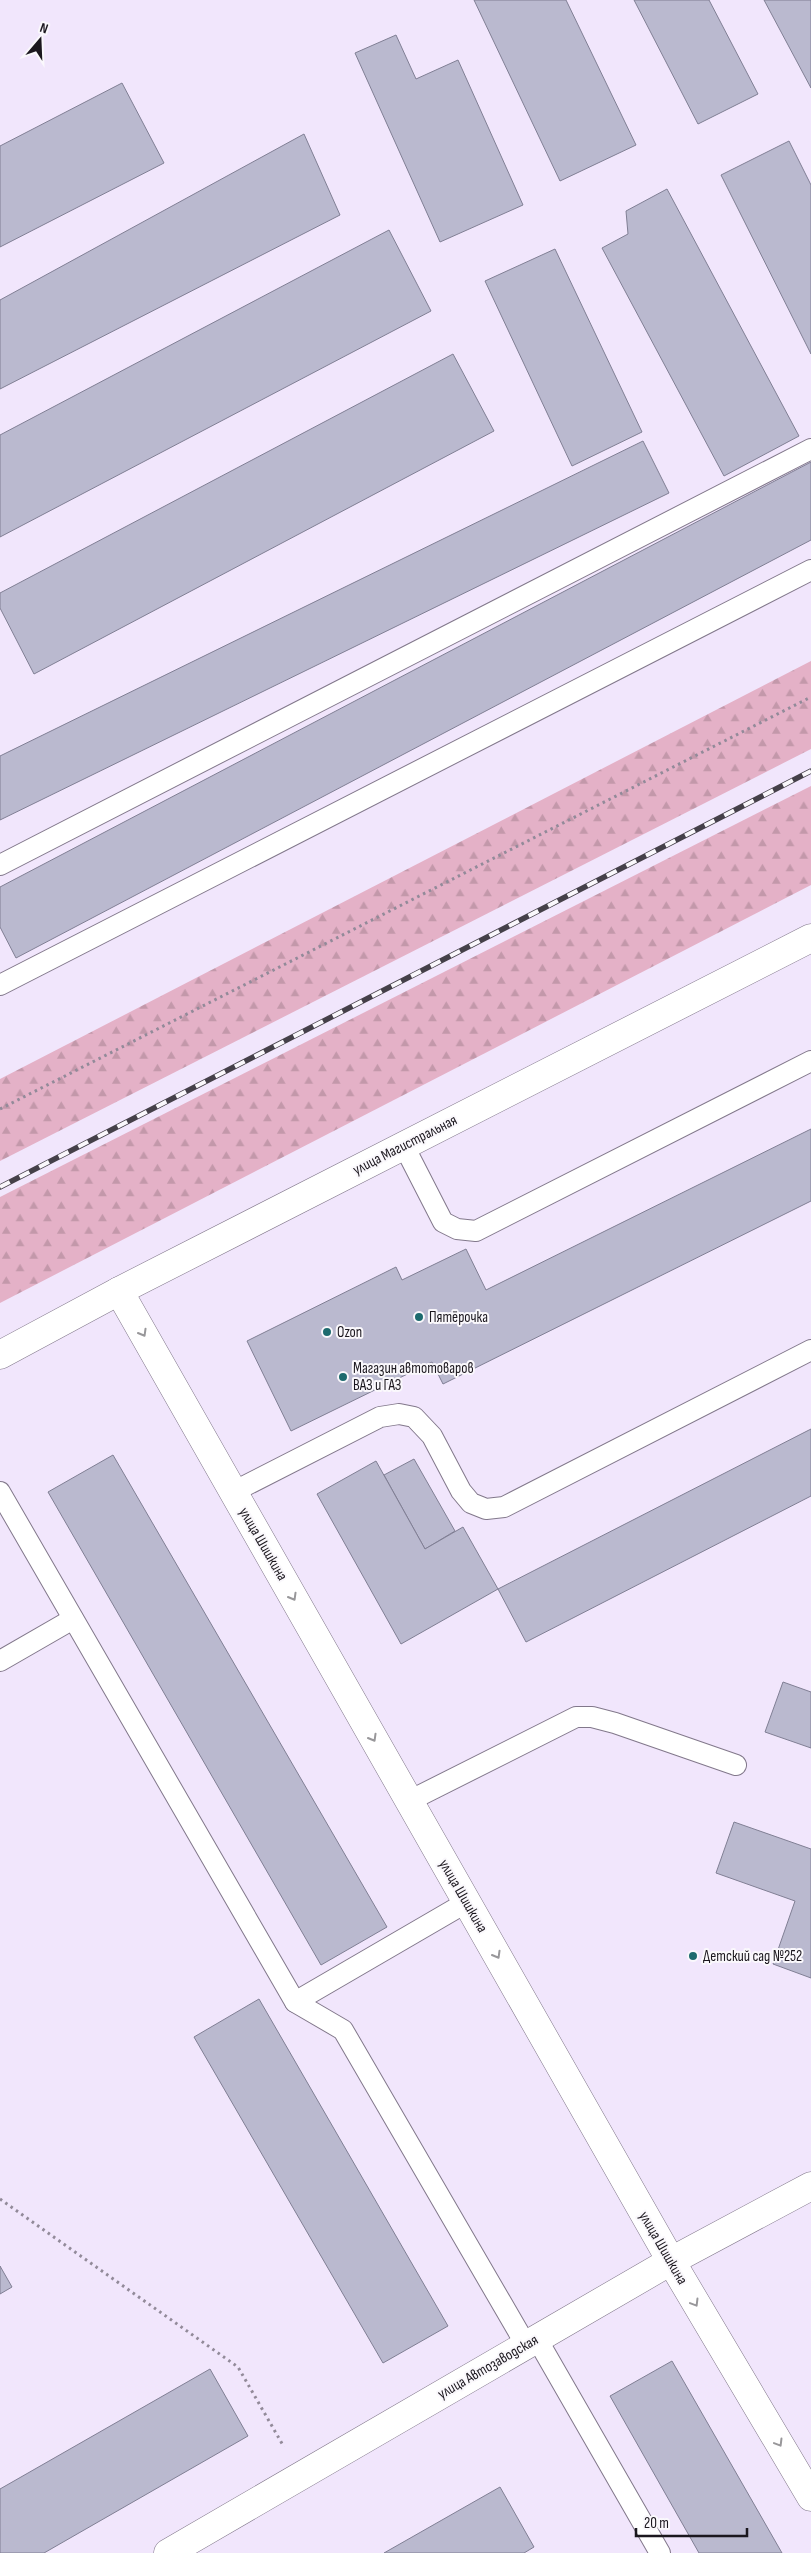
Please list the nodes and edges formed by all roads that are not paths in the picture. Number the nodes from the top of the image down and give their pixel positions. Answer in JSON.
{"nodes":[{"id":1,"x":811,"y":449,"type":"edge"},
{"id":2,"x":811,"y":570,"type":"edge"},
{"id":3,"x":0,"y":865,"type":"edge"},
{"id":4,"x":811,"y":938,"type":"edge"},
{"id":5,"x":0,"y":985,"type":"edge"},
{"id":6,"x":811,"y":1061,"type":"edge"},
{"id":7,"x":404,"y":1146,"type":"junction"},
{"id":8,"x":119,"y":1291,"type":"junction"},
{"id":9,"x":811,"y":1350,"type":"edge"},
{"id":10,"x":0,"y":1355,"type":"edge"},
{"id":11,"x":0,"y":1492,"type":"edge"},
{"id":12,"x":233,"y":1492,"type":"junction"},
{"id":13,"x":74,"y":1619,"type":"junction"},
{"id":14,"x":0,"y":1661,"type":"edge"},
{"id":15,"x":736,"y":1765,"type":"dead end"},
{"id":16,"x":409,"y":1801,"type":"junction"},
{"id":17,"x":467,"y":1902,"type":"junction"},
{"id":18,"x":294,"y":2002,"type":"junction"},
{"id":19,"x":811,"y":2186,"type":"edge"},
{"id":20,"x":670,"y":2261,"type":"junction"},
{"id":21,"x":532,"y":2342,"type":"junction"},
{"id":22,"x":811,"y":2497,"type":"edge"},
{"id":23,"x":168,"y":2553,"type":"edge"},
{"id":24,"x":660,"y":2553,"type":"edge"}],
"edges":[{"from":1,"to":3,"type":"lane"},
{"from":2,"to":5,"type":"lane"},
{"from":4,"to":7,"type":"street","name":"улица Магистральная"},
{"from":6,"to":7,"type":"lane"},
{"from":7,"to":8,"type":"street","name":"улица Магистральная"},
{"from":8,"to":10,"type":"street","name":"улица Магистральная"},
{"from":8,"to":12,"type":"street","name":"улица Шишкина","one_way":true},
{"from":9,"to":12,"type":"lane"},
{"from":11,"to":13,"type":"lane"},
{"from":12,"to":16,"type":"street","name":"улица Шишкина","one_way":true},
{"from":13,"to":14,"type":"lane"},
{"from":13,"to":18,"type":"lane"},
{"from":15,"to":16,"type":"lane"},
{"from":16,"to":17,"type":"street","name":"улица Шишкина"},
{"from":17,"to":18,"type":"lane"},
{"from":17,"to":20,"type":"street","name":"улица Шишкина","one_way":true},
{"from":18,"to":21,"type":"lane"},
{"from":19,"to":20,"type":"street","name":"улица Автозаводская"},
{"from":20,"to":21,"type":"street","name":"улица Автозаводская"},
{"from":20,"to":22,"type":"street","name":"улица Шишкина","one_way":true},
{"from":21,"to":23,"type":"street","name":"улица Автозаводская"},
{"from":21,"to":24,"type":"lane"}]}
